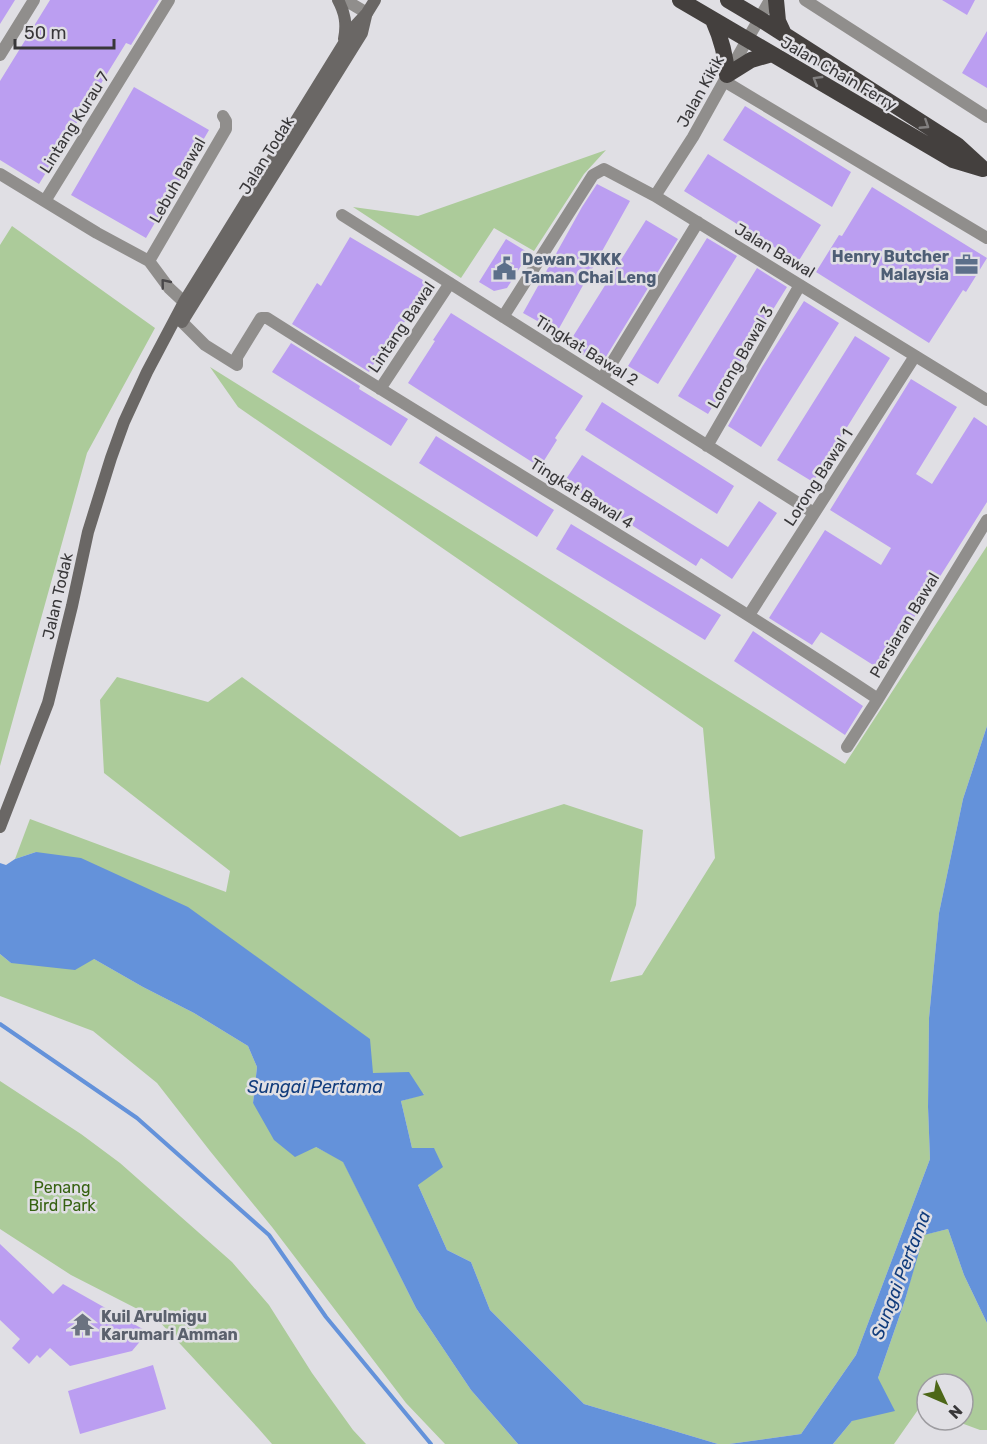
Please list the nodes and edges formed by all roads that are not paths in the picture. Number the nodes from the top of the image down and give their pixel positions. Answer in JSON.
{"nodes":[{"id":1,"x":34,"y":0,"type":"edge"},
{"id":2,"x":169,"y":0,"type":"edge"},
{"id":3,"x":338,"y":0,"type":"edge"},
{"id":4,"x":345,"y":0,"type":"edge"},
{"id":5,"x":375,"y":0,"type":"edge"},
{"id":6,"x":680,"y":0,"type":"edge"},
{"id":7,"x":728,"y":0,"type":"edge"},
{"id":8,"x":770,"y":0,"type":"edge"},
{"id":9,"x":776,"y":0,"type":"edge"},
{"id":10,"x":805,"y":0,"type":"edge"},
{"id":11,"x":367,"y":13,"type":"junction"},
{"id":12,"x":760,"y":19,"type":"junction"},
{"id":13,"x":713,"y":20,"type":"junction"},
{"id":14,"x":784,"y":34,"type":"junction"},
{"id":15,"x":747,"y":40,"type":"junction"},
{"id":16,"x":342,"y":46,"type":"junction"},
{"id":17,"x":772,"y":54,"type":"junction"},
{"id":18,"x":0,"y":56,"type":"edge"},
{"id":19,"x":725,"y":78,"type":"junction"},
{"id":20,"x":223,"y":116,"type":"dead end"},
{"id":21,"x":987,"y":117,"type":"edge"},
{"id":22,"x":985,"y":170,"type":"edge"},
{"id":23,"x":0,"y":174,"type":"edge"},
{"id":24,"x":655,"y":196,"type":"junction"},
{"id":25,"x":45,"y":201,"type":"junction"},
{"id":26,"x":342,"y":215,"type":"dead end"},
{"id":27,"x":698,"y":222,"type":"junction"},
{"id":28,"x":987,"y":238,"type":"edge"},
{"id":29,"x":149,"y":261,"type":"junction"},
{"id":30,"x":450,"y":284,"type":"junction"},
{"id":31,"x":800,"y":285,"type":"junction"},
{"id":32,"x":184,"y":302,"type":"junction"},
{"id":33,"x":503,"y":317,"type":"junction"},
{"id":34,"x":182,"y":322,"type":"junction"},
{"id":35,"x":915,"y":356,"type":"junction"},
{"id":36,"x":147,"y":372,"type":"junction"},
{"id":37,"x":602,"y":379,"type":"junction"},
{"id":38,"x":380,"y":389,"type":"junction"},
{"id":39,"x":987,"y":400,"type":"edge"},
{"id":40,"x":707,"y":446,"type":"junction"},
{"id":41,"x":814,"y":513,"type":"junction"},
{"id":42,"x":987,"y":520,"type":"edge"},
{"id":43,"x":749,"y":615,"type":"junction"},
{"id":44,"x":878,"y":699,"type":"junction"},
{"id":45,"x":847,"y":747,"type":"dead end"},
{"id":46,"x":0,"y":827,"type":"edge"}],
"edges":[{"from":1,"to":18,"type":"street"},
{"from":2,"to":25,"type":"street","name":"Lintang Kurau 7"},
{"from":3,"to":16,"type":"main road"},
{"from":4,"to":11,"type":"street"},
{"from":5,"to":11,"type":"main road","name":"Jalan Todak"},
{"from":6,"to":13,"type":"highway","name":"Jalan Chain Ferry"},
{"from":7,"to":12,"type":"highway","name":"Jalan Chain Ferry"},
{"from":8,"to":12,"type":"street","name":"Jalan Kikik"},
{"from":9,"to":14,"type":"highway"},
{"from":10,"to":21,"type":"street"},
{"from":11,"to":16,"type":"main road","name":"Jalan Todak"},
{"from":11,"to":34,"type":"main road","name":"Jalan Todak"},
{"from":12,"to":14,"type":"highway","name":"Jalan Chain Ferry"},
{"from":12,"to":15,"type":"street","name":"Jalan Kikik"},
{"from":13,"to":15,"type":"highway","name":"Jalan Chain Ferry"},
{"from":13,"to":19,"type":"highway"},
{"from":14,"to":22,"type":"highway","name":"Jalan Chain Ferry","one_way":true},
{"from":15,"to":17,"type":"highway","name":"Jalan Chain Ferry"},
{"from":15,"to":19,"type":"street","name":"Jalan Kikik"},
{"from":16,"to":32,"type":"main road","name":"Jalan Todak"},
{"from":17,"to":19,"type":"highway"},
{"from":22,"to":17,"type":"highway","name":"Jalan Chain Ferry","one_way":true},
{"from":19,"to":24,"type":"street","name":"Jalan Kikik"},
{"from":19,"to":28,"type":"street"},
{"from":20,"to":29,"type":"street","name":"Lebuh Bawal"},
{"from":23,"to":25,"type":"street"},
{"from":24,"to":27,"type":"street","name":"Jalan Bawal"},
{"from":24,"to":33,"type":"street","name":"Jalan Bawal"},
{"from":25,"to":29,"type":"street"},
{"from":26,"to":30,"type":"street","name":"Tingkat Bawal 2"},
{"from":27,"to":31,"type":"street","name":"Jalan Bawal"},
{"from":27,"to":37,"type":"street"},
{"from":32,"to":29,"type":"street","one_way":true},
{"from":30,"to":33,"type":"street","name":"Tingkat Bawal 2"},
{"from":30,"to":38,"type":"street","name":"Lintang Bawal"},
{"from":31,"to":35,"type":"street","name":"Jalan Bawal"},
{"from":31,"to":40,"type":"street","name":"Lorong Bawal 3"},
{"from":32,"to":36,"type":"main road","name":"Jalan Todak"},
{"from":33,"to":37,"type":"street","name":"Tingkat Bawal 2"},
{"from":34,"to":36,"type":"main road","name":"Jalan Todak"},
{"from":34,"to":38,"type":"street","name":"Tingkat Bawal 4"},
{"from":35,"to":39,"type":"street","name":"Jalan Bawal"},
{"from":35,"to":41,"type":"street","name":"Lorong Bawal 1"},
{"from":36,"to":46,"type":"main road","name":"Jalan Todak"},
{"from":37,"to":40,"type":"street","name":"Tingkat Bawal 2"},
{"from":38,"to":43,"type":"street","name":"Tingkat Bawal 4"},
{"from":40,"to":41,"type":"street","name":"Tingkat Bawal 2"},
{"from":41,"to":43,"type":"street","name":"Lorong Bawal 1"},
{"from":42,"to":44,"type":"street","name":"Persiaran Bawal"},
{"from":43,"to":44,"type":"street","name":"Tingkat Bawal 4"},
{"from":44,"to":45,"type":"street","name":"Persiaran Bawal"}]}
